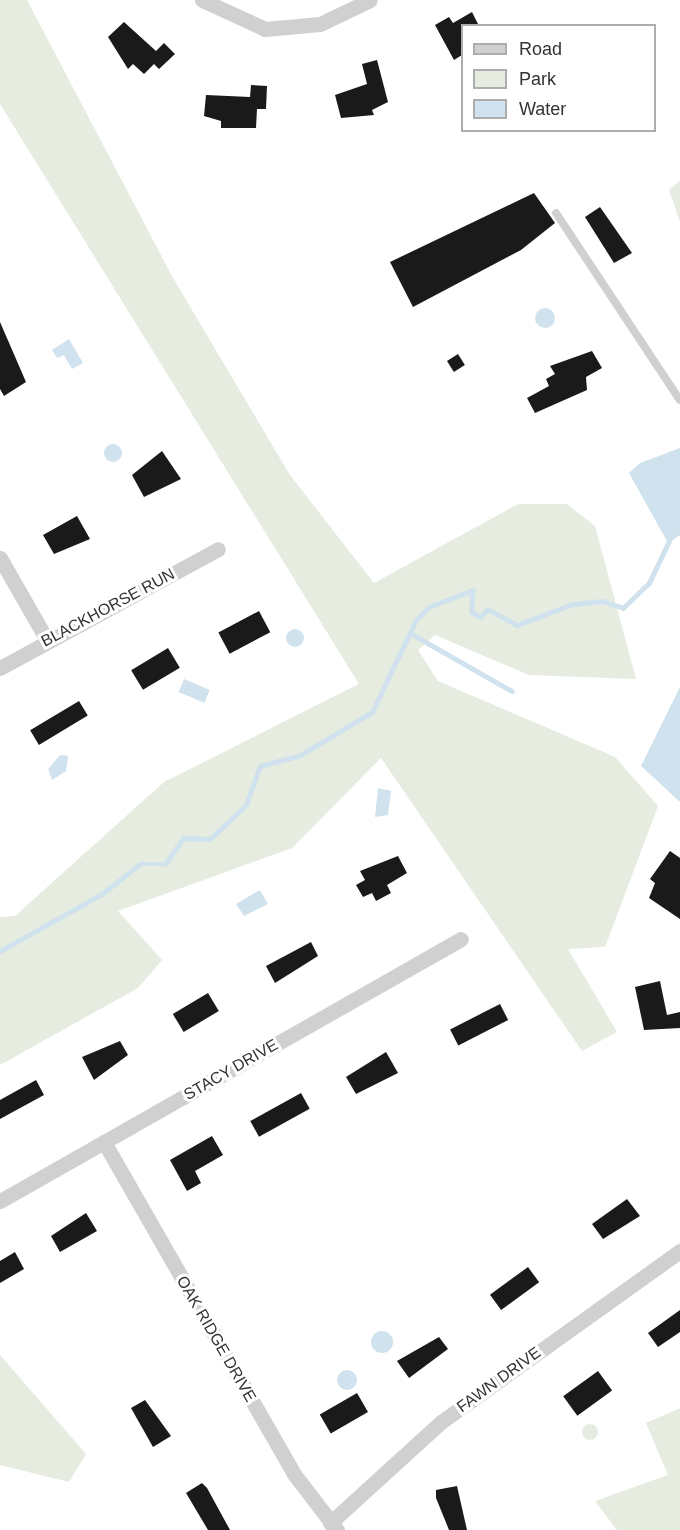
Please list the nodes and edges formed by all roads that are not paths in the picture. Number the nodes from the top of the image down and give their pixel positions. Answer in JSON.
{"nodes":[{"id":1,"x":202,"y":0,"type":"edge"},
{"id":2,"x":370,"y":0,"type":"edge"},
{"id":3,"x":556,"y":213,"type":"dead end"},
{"id":4,"x":680,"y":400,"type":"edge"},
{"id":5,"x":218,"y":549,"type":"dead end"},
{"id":6,"x":0,"y":558,"type":"edge"},
{"id":7,"x":47,"y":640,"type":"junction"},
{"id":8,"x":0,"y":668,"type":"edge"},
{"id":9,"x":461,"y":939,"type":"dead end"},
{"id":10,"x":104,"y":1142,"type":"junction"},
{"id":11,"x":0,"y":1201,"type":"edge"},
{"id":12,"x":680,"y":1251,"type":"edge"},
{"id":13,"x":333,"y":1527,"type":"edge"}],
"edges":[{"from":1,"to":2,"type":"street"},
{"from":3,"to":4,"type":"lane"},
{"from":5,"to":7,"type":"street","name":"BLACKHORSE RUN"},
{"from":6,"to":7,"type":"street"},
{"from":7,"to":8,"type":"street","name":"BLACKHORSE RUN"},
{"from":9,"to":10,"type":"street","name":"STACY DRIVE"},
{"from":10,"to":11,"type":"street","name":"STACY DRIVE"},
{"from":10,"to":13,"type":"street","name":"OAK RIDGE DRIVE"},
{"from":12,"to":13,"type":"street","name":"FAWN DRIVE"}]}
